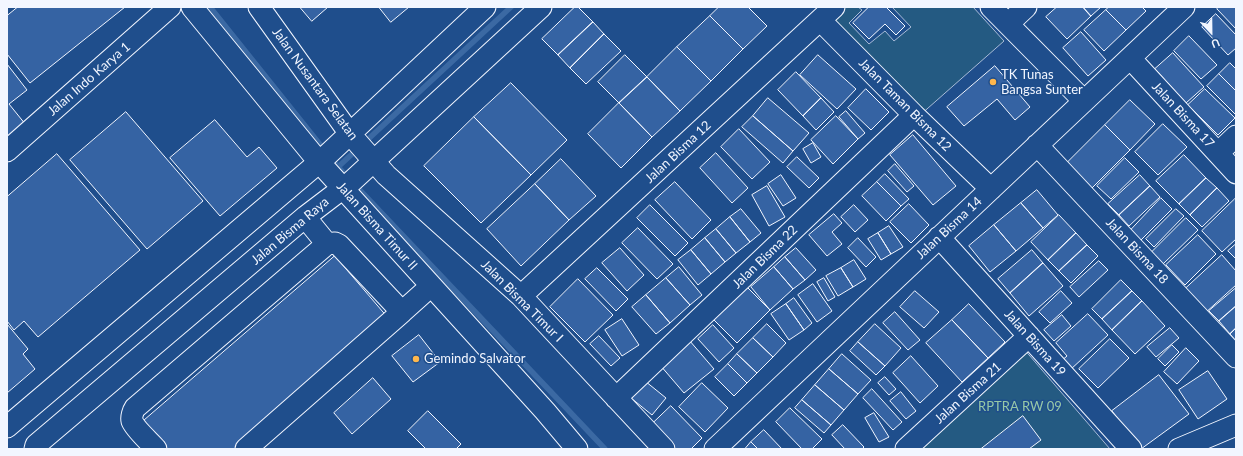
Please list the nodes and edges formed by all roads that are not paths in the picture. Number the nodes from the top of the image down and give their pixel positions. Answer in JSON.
{"nodes":[{"id":1,"x":170,"y":7,"type":"edge"},
{"id":2,"x":192,"y":7,"type":"edge"},
{"id":3,"x":259,"y":7,"type":"edge"},
{"id":4,"x":485,"y":7,"type":"edge"},
{"id":5,"x":541,"y":7,"type":"edge"},
{"id":6,"x":991,"y":7,"type":"edge"},
{"id":7,"x":1026,"y":7,"type":"edge"},
{"id":8,"x":1184,"y":7,"type":"edge"},
{"id":9,"x":827,"y":13,"type":"edge"},
{"id":10,"x":1008,"y":24,"type":"junction"},
{"id":11,"x":1130,"y":58,"type":"junction"},
{"id":12,"x":1084,"y":101,"type":"junction"},
{"id":13,"x":914,"y":115,"type":"junction"},
{"id":14,"x":350,"y":136,"type":"junction"},
{"id":15,"x":1236,"y":136,"type":"edge"},
{"id":16,"x":1037,"y":145,"type":"junction"},
{"id":17,"x":7,"y":151,"type":"edge"},
{"id":18,"x":1218,"y":153,"type":"junction"},
{"id":19,"x":321,"y":160,"type":"junction"},
{"id":20,"x":369,"y":161,"type":"junction"},
{"id":21,"x":1236,"y":173,"type":"edge"},
{"id":22,"x":347,"y":185,"type":"junction"},
{"id":23,"x":991,"y":189,"type":"junction"},
{"id":24,"x":305,"y":217,"type":"junction"},
{"id":25,"x":939,"y":237,"type":"junction"},
{"id":26,"x":327,"y":244,"type":"junction"},
{"id":27,"x":431,"y":286,"type":"junction"},
{"id":28,"x":522,"y":296,"type":"junction"},
{"id":29,"x":402,"y":312,"type":"junction"},
{"id":30,"x":1029,"y":336,"type":"junction"},
{"id":31,"x":1236,"y":357,"type":"edge"},
{"id":32,"x":616,"y":398,"type":"junction"},
{"id":33,"x":1236,"y":425,"type":"edge"},
{"id":34,"x":7,"y":427,"type":"edge"},
{"id":35,"x":568,"y":446,"type":"edge"},
{"id":36,"x":35,"y":449,"type":"edge"},
{"id":37,"x":156,"y":449,"type":"edge"},
{"id":38,"x":246,"y":449,"type":"edge"},
{"id":39,"x":664,"y":449,"type":"edge"},
{"id":40,"x":715,"y":449,"type":"edge"},
{"id":41,"x":906,"y":449,"type":"edge"},
{"id":42,"x":1131,"y":449,"type":"edge"},
{"id":43,"x":1180,"y":449,"type":"edge"}],
"edges":[{"from":1,"to":17,"type":"street","name":"Jalan Indo Karya 1"},
{"from":2,"to":19,"type":"street","name":"Jalan Bisma Timur II"},
{"from":3,"to":14,"type":"street","name":"Jalan Nusantara Selatan"},
{"from":4,"to":14,"type":"street"},
{"from":5,"to":20,"type":"street","name":"Jalan Bisma Raya"},
{"from":6,"to":10,"type":"street"},
{"from":7,"to":10,"type":"street"},
{"from":8,"to":11,"type":"street","name":"Jalan Bisma 14"},
{"from":9,"to":13,"type":"street","name":"Jalan Taman Bisma 12"},
{"from":9,"to":28,"type":"street","name":"Jalan Bisma 12"},
{"from":10,"to":12,"type":"street"},
{"from":11,"to":12,"type":"street","name":"Jalan Bisma 14"},
{"from":11,"to":18,"type":"street","name":"Jalan Bisma 17"},
{"from":12,"to":16,"type":"street","name":"Jalan Bisma 14"},
{"from":13,"to":23,"type":"street","name":"Jalan Taman Bisma 12"},
{"from":13,"to":32,"type":"street","name":"Jalan Bisma 22"},
{"from":14,"to":19,"type":"street"},
{"from":14,"to":20,"type":"street","name":"Jalan Nusantara Selatan"},
{"from":15,"to":18,"type":"street"},
{"from":16,"to":23,"type":"street","name":"Jalan Bisma 14"},
{"from":16,"to":31,"type":"street","name":"Jalan Bisma 18"},
{"from":18,"to":21,"type":"street","name":"Jalan Bisma 17"},
{"from":19,"to":22,"type":"street","name":"Jalan Bisma Timur II"},
{"from":19,"to":34,"type":"street"},
{"from":20,"to":22,"type":"street","name":"Jalan Bisma Raya"},
{"from":20,"to":28,"type":"street","name":"Jalan Bisma Timur I"},
{"from":22,"to":24,"type":"street","name":"Jalan Bisma Raya"},
{"from":22,"to":27,"type":"street","name":"Jalan Bisma Timur II"},
{"from":23,"to":25,"type":"street","name":"Jalan Bisma 14"},
{"from":24,"to":26,"type":"street"},
{"from":24,"to":36,"type":"street","name":"Jalan Bisma Raya"},
{"from":25,"to":30,"type":"street","name":"Jalan Bisma 19"},
{"from":25,"to":40,"type":"street","name":"Jalan Bisma 14"},
{"from":26,"to":29,"type":"street"},
{"from":26,"to":37,"type":"street"},
{"from":27,"to":29,"type":"street"},
{"from":27,"to":35,"type":"street","name":"Jalan Bisma Timur II"},
{"from":28,"to":32,"type":"street","name":"Jalan Bisma Timur I"},
{"from":29,"to":38,"type":"street"},
{"from":30,"to":41,"type":"street","name":"Jalan Bisma 21"},
{"from":30,"to":42,"type":"street","name":"Jalan Bisma 19"},
{"from":32,"to":39,"type":"street","name":"Jalan Bisma Timur I"},
{"from":33,"to":43,"type":"street"}]}
